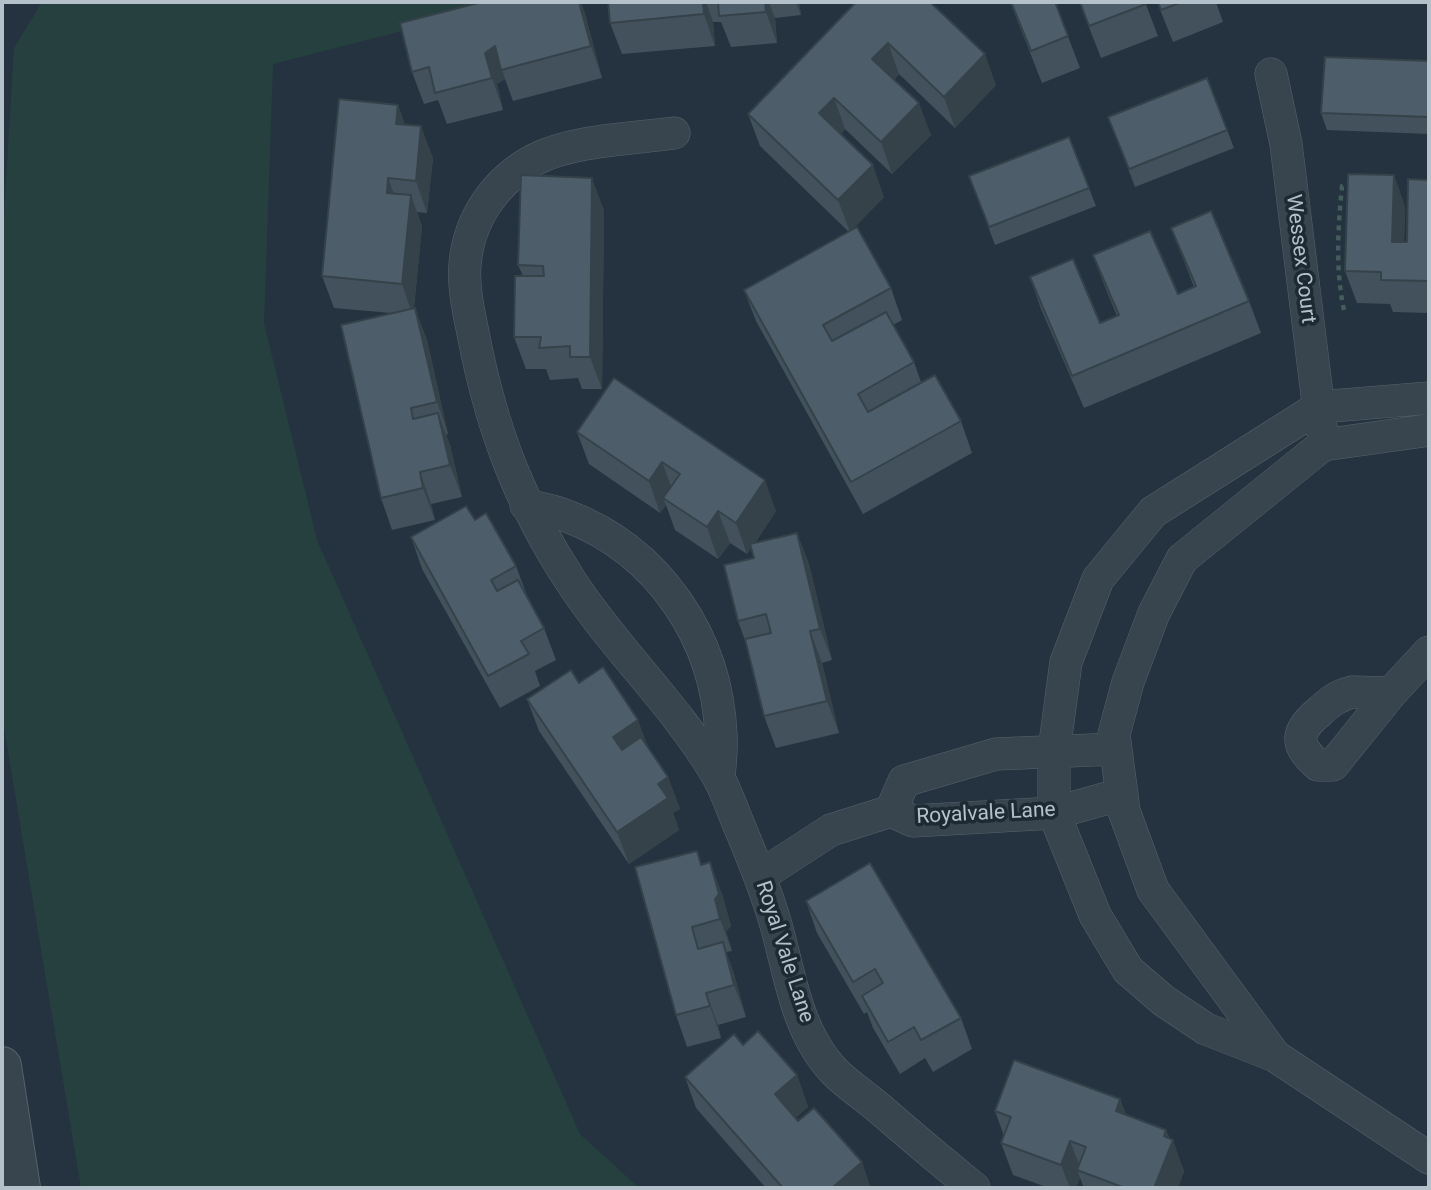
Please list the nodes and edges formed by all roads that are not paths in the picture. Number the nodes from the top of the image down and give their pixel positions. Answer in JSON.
{"nodes":[{"id":1,"x":1271,"y":74,"type":"dead end"},
{"id":2,"x":674,"y":134,"type":"dead end"},
{"id":3,"x":1429,"y":398,"type":"edge"},
{"id":4,"x":1319,"y":407,"type":"junction"},
{"id":5,"x":1429,"y":430,"type":"edge"},
{"id":6,"x":1323,"y":445,"type":"junction"},
{"id":7,"x":526,"y":505,"type":"junction"},
{"id":8,"x":1429,"y":652,"type":"edge"},
{"id":9,"x":1391,"y":693,"type":"dead end"},
{"id":10,"x":1116,"y":749,"type":"junction"},
{"id":11,"x":1054,"y":751,"type":"junction"},
{"id":12,"x":719,"y":778,"type":"junction"},
{"id":13,"x":1122,"y":794,"type":"junction"},
{"id":14,"x":891,"y":811,"type":"junction"},
{"id":15,"x":1054,"y":813,"type":"junction"},
{"id":16,"x":760,"y":876,"type":"junction"},
{"id":17,"x":1275,"y":1056,"type":"junction"},
{"id":18,"x":2,"y":1066,"type":"edge"},
{"id":19,"x":8,"y":1139,"type":"edge"},
{"id":20,"x":1429,"y":1158,"type":"edge"},
{"id":21,"x":21,"y":1188,"type":"edge"},
{"id":22,"x":974,"y":1188,"type":"edge"}],
"edges":[{"from":1,"to":4,"type":"street","name":"Wessex Court"},
{"from":2,"to":7,"type":"street","name":"Royal Vale Lane"},
{"from":3,"to":4,"type":"street"},
{"from":4,"to":6,"type":"street","name":"Wessex Court"},
{"from":4,"to":11,"type":"street"},
{"from":5,"to":6,"type":"street"},
{"from":6,"to":10,"type":"street"},
{"from":7,"to":12,"type":"street","name":"Royal Vale Lane"},
{"from":7,"to":12,"type":"street","name":"Royal Vale Lane"},
{"from":8,"to":9,"type":"street"},
{"from":10,"to":11,"type":"street","name":"Royalvale Lane"},
{"from":10,"to":13,"type":"street"},
{"from":11,"to":14,"type":"street","name":"Royalvale Lane"},
{"from":11,"to":15,"type":"street"},
{"from":12,"to":16,"type":"street","name":"Royal Vale Lane"},
{"from":13,"to":15,"type":"street","name":"Royalvale Lane"},
{"from":13,"to":17,"type":"street"},
{"from":14,"to":15,"type":"street","name":"Royalvale Lane"},
{"from":14,"to":16,"type":"street","name":"Royalvale Lane"},
{"from":15,"to":17,"type":"street"},
{"from":16,"to":22,"type":"street","name":"Royal Vale Lane"},
{"from":17,"to":20,"type":"street"},
{"from":18,"to":19,"type":"street"},
{"from":19,"to":21,"type":"street"}]}
